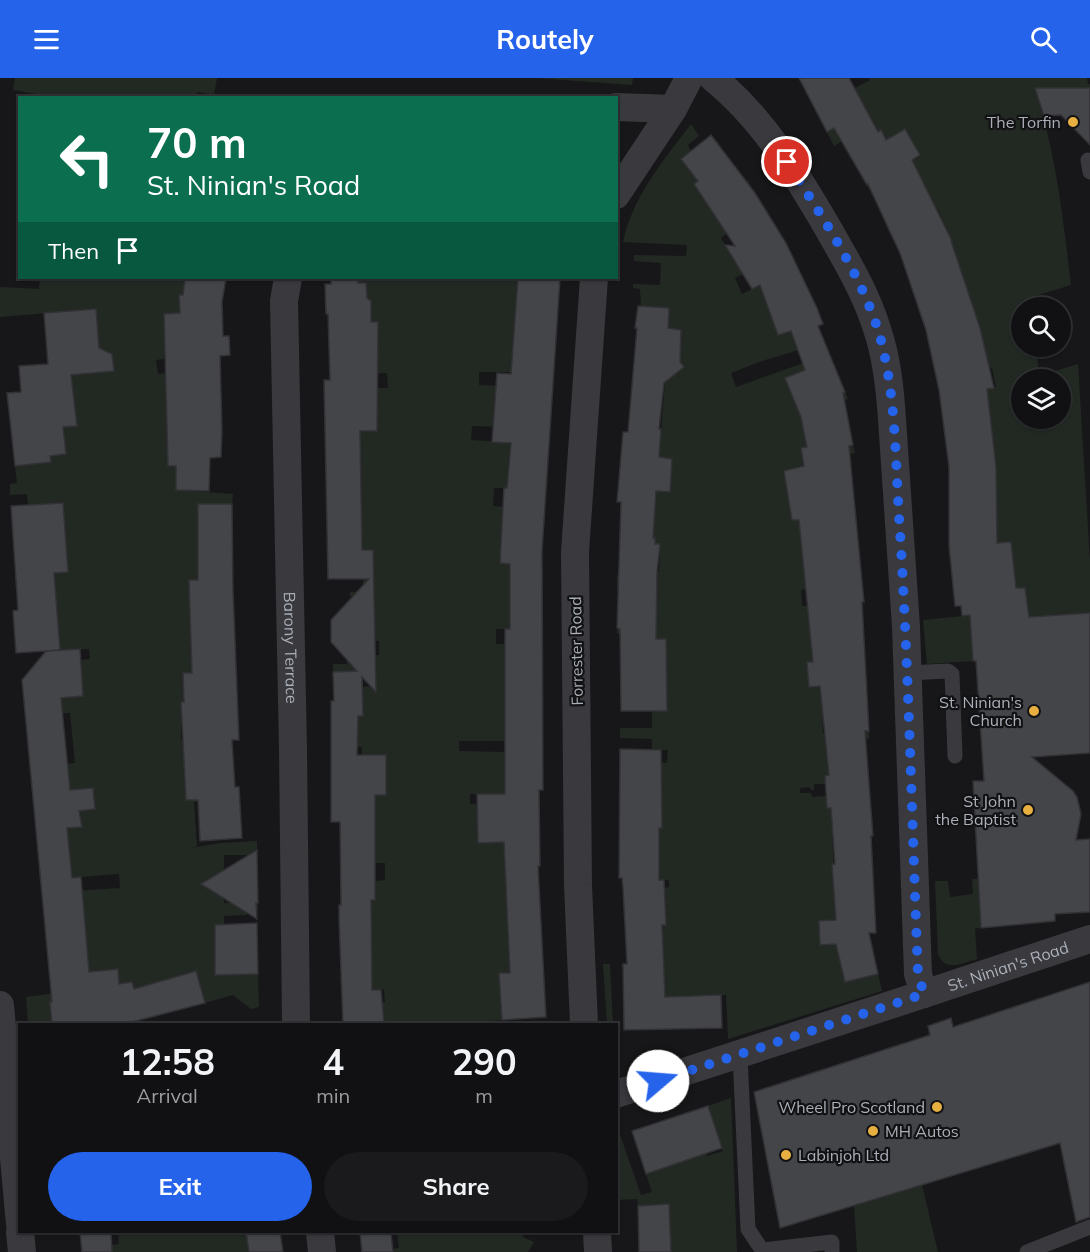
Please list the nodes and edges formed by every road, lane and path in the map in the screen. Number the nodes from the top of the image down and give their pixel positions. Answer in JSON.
{"nodes":[{"id":1,"x":689,"y":78,"type":"edge"},
{"id":2,"x":713,"y":78,"type":"edge"},
{"id":3,"x":618,"y":107,"type":"edge"},
{"id":4,"x":673,"y":109,"type":"junction"},
{"id":5,"x":618,"y":192,"type":"edge"},
{"id":6,"x":288,"y":279,"type":"edge"},
{"id":7,"x":594,"y":279,"type":"edge"},
{"id":8,"x":907,"y":673,"type":"junction"},
{"id":9,"x":955,"y":756,"type":"dead end"},
{"id":10,"x":1090,"y":939,"type":"edge"},
{"id":11,"x":924,"y":994,"type":"junction"},
{"id":12,"x":0,"y":1005,"type":"edge"},
{"id":13,"x":290,"y":1023,"type":"edge"},
{"id":14,"x":584,"y":1023,"type":"edge"},
{"id":15,"x":740,"y":1055,"type":"junction"},
{"id":16,"x":618,"y":1093,"type":"edge"},
{"id":17,"x":14,"y":1102,"type":"edge"},
{"id":18,"x":18,"y":1183,"type":"edge"},
{"id":19,"x":1090,"y":1227,"type":"edge"},
{"id":20,"x":20,"y":1233,"type":"edge"},
{"id":21,"x":320,"y":1233,"type":"edge"},
{"id":22,"x":597,"y":1233,"type":"edge"},
{"id":23,"x":22,"y":1252,"type":"edge"},
{"id":24,"x":322,"y":1252,"type":"edge"},
{"id":25,"x":597,"y":1252,"type":"edge"},
{"id":26,"x":832,"y":1252,"type":"edge"},
{"id":27,"x":1027,"y":1252,"type":"edge"}],
"edges":[{"from":1,"to":4,"type":"street"},
{"from":2,"to":8,"type":"street","name":"St. Ninian's Road"},
{"from":3,"to":4,"type":"street"},
{"from":4,"to":5,"type":"street"},
{"from":6,"to":13,"type":"street","name":"Barony Terrace"},
{"from":7,"to":14,"type":"street","name":"Forrester Road"},
{"from":8,"to":9,"type":"lane"},
{"from":8,"to":11,"type":"street","name":"St. Ninian's Road"},
{"from":10,"to":11,"type":"street","name":"St. Ninian's Road"},
{"from":11,"to":15,"type":"street"},
{"from":12,"to":17,"type":"street"},
{"from":15,"to":16,"type":"street"},
{"from":15,"to":26,"type":"lane"},
{"from":17,"to":18,"type":"street"},
{"from":19,"to":27,"type":"lane"},
{"from":20,"to":23,"type":"street"},
{"from":21,"to":24,"type":"street"},
{"from":22,"to":25,"type":"street"}]}
